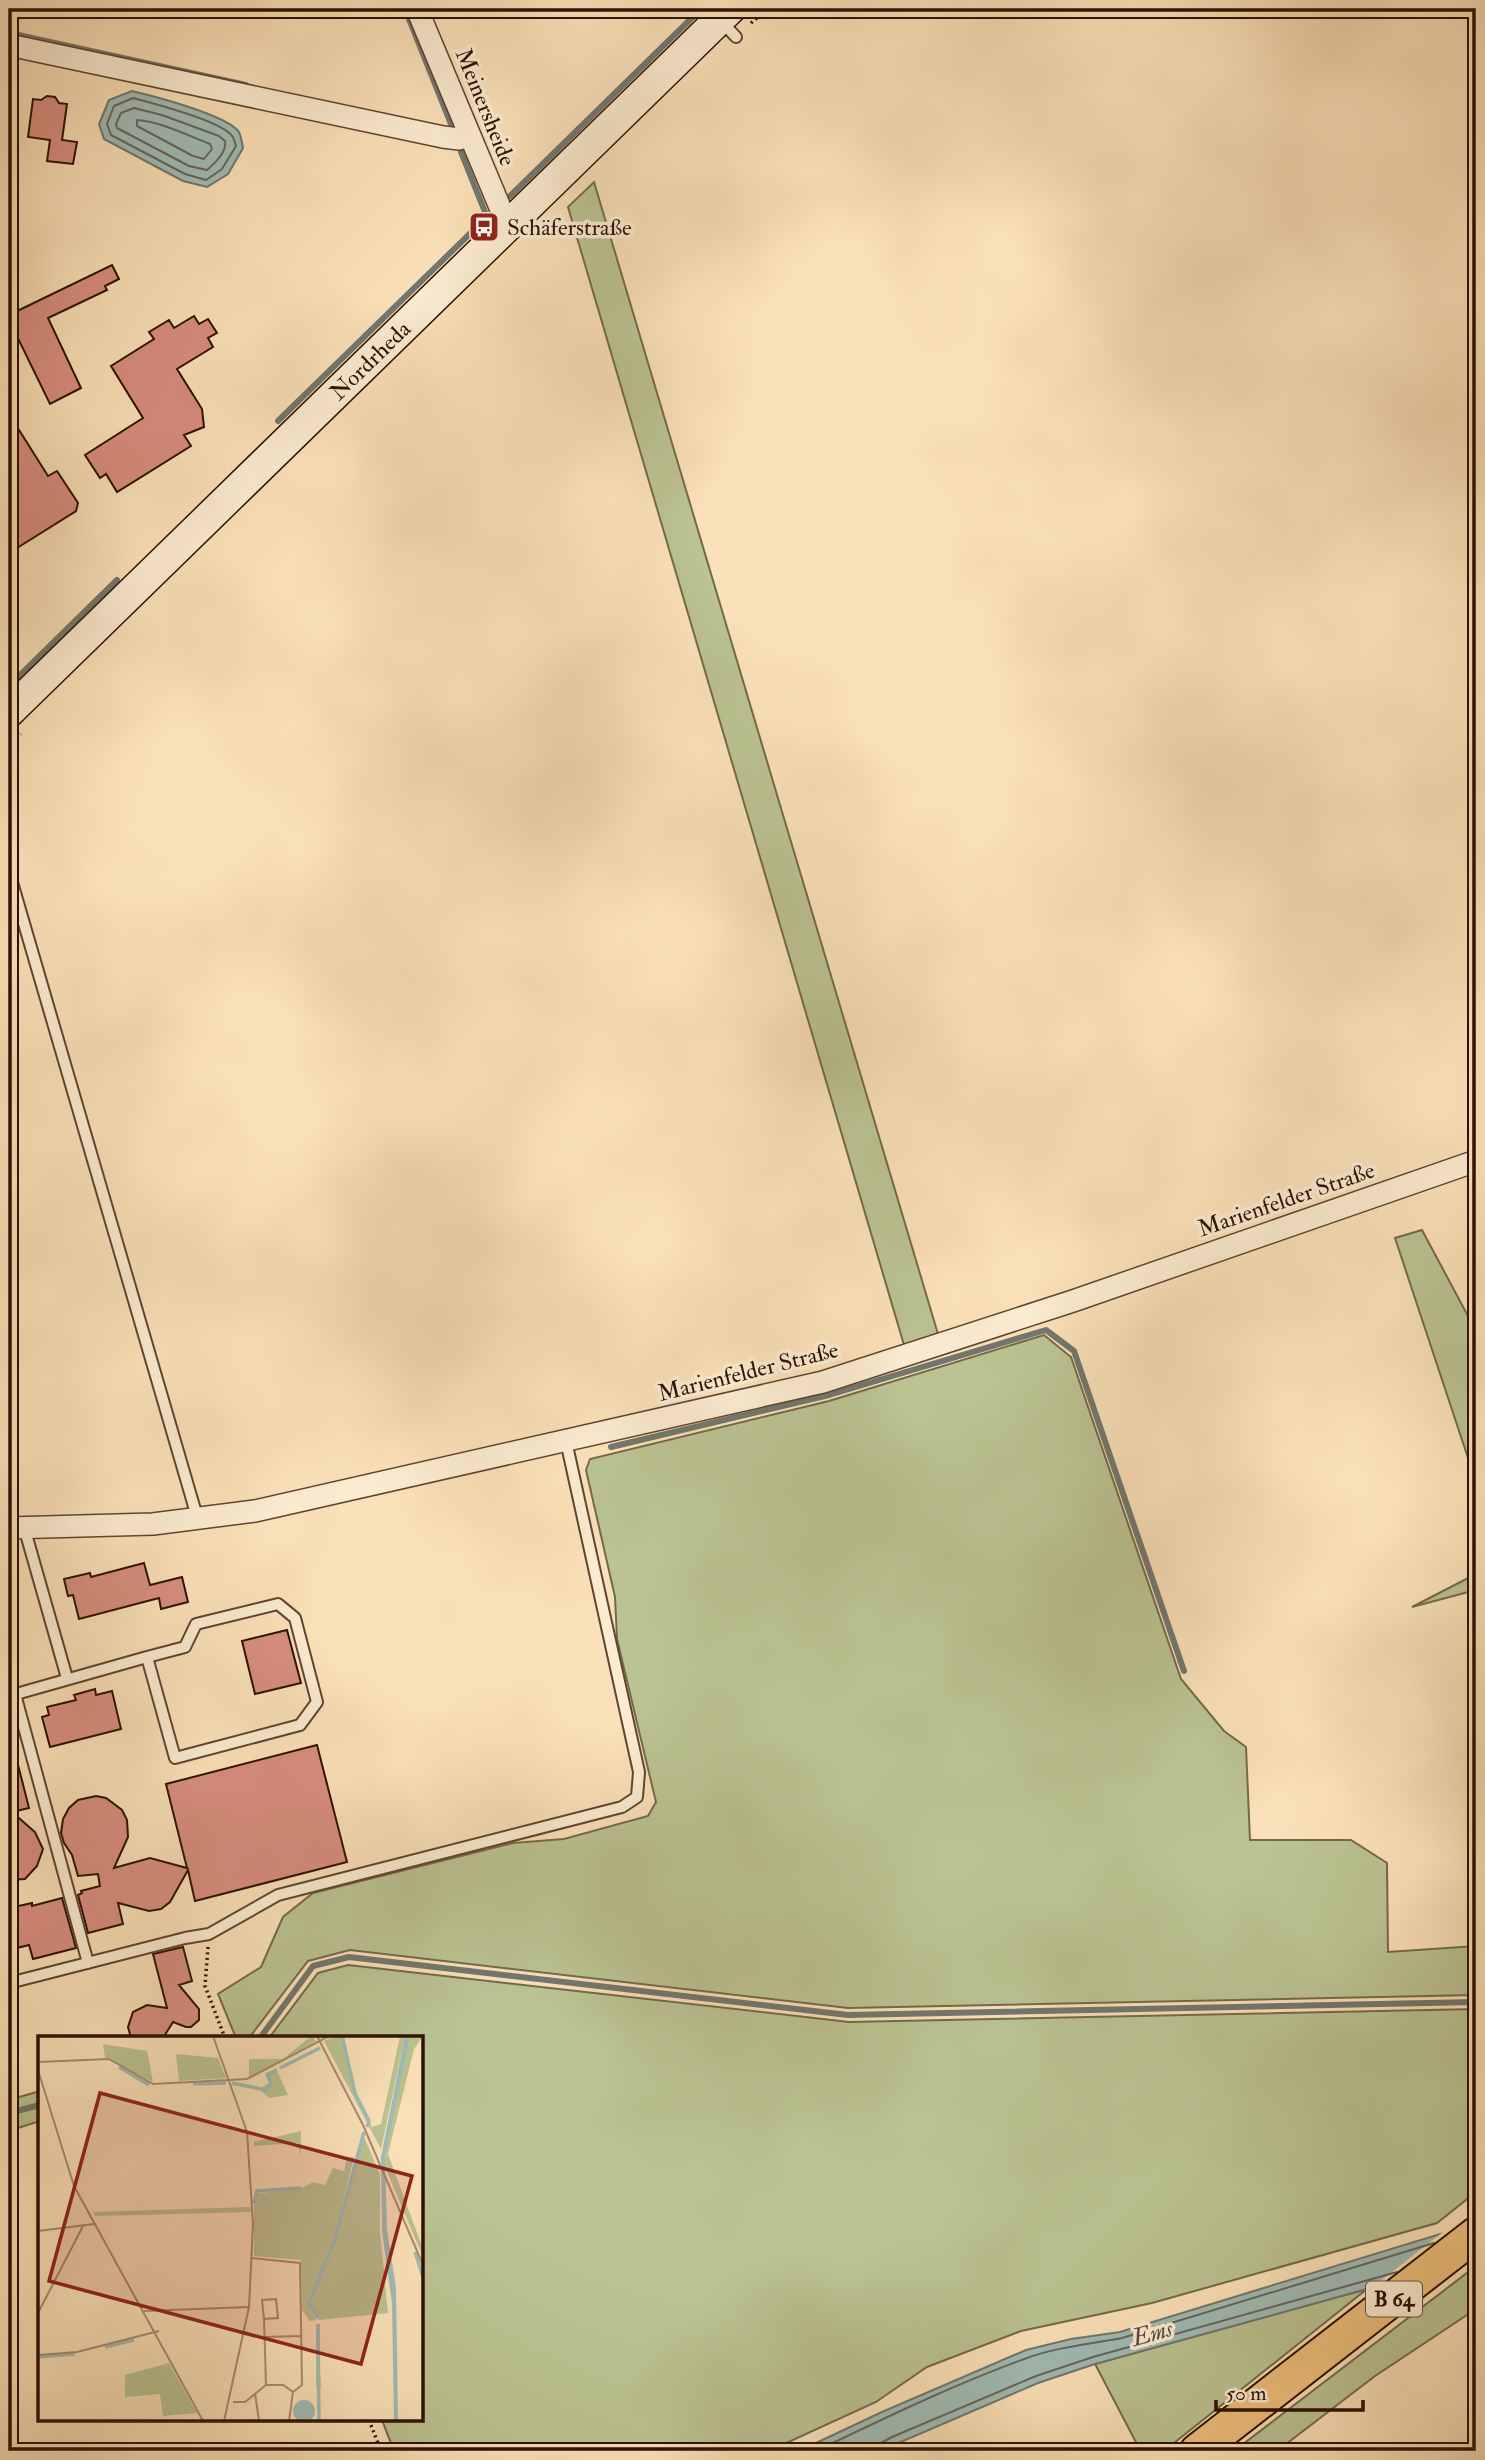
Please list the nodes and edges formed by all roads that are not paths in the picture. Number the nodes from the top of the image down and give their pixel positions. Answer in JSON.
{"nodes":[{"id":1,"x":417,"y":9,"type":"edge"},
{"id":2,"x":728,"y":21,"type":"edge"},
{"id":3,"x":9,"y":45,"type":"edge"},
{"id":4,"x":469,"y":136,"type":"junction"},
{"id":5,"x":507,"y":224,"type":"junction"},
{"id":6,"x":9,"y":712,"type":"edge"},
{"id":7,"x":9,"y":872,"type":"edge"},
{"id":8,"x":1476,"y":1161,"type":"edge"},
{"id":9,"x":566,"y":1441,"type":"junction"},
{"id":10,"x":198,"y":1520,"type":"junction"},
{"id":11,"x":16,"y":1528,"type":"edge"},
{"id":12,"x":147,"y":1657,"type":"junction"},
{"id":13,"x":68,"y":1678,"type":"junction"},
{"id":14,"x":12,"y":1695,"type":"edge"},
{"id":15,"x":88,"y":1963,"type":"junction"},
{"id":16,"x":9,"y":1983,"type":"edge"},
{"id":17,"x":1476,"y":2234,"type":"edge"},
{"id":18,"x":1197,"y":2451,"type":"edge"}],
"edges":[{"from":1,"to":4,"type":"street","name":"Meinersheide"},
{"from":2,"to":5,"type":"main road","name":"Nordrheda"},
{"from":3,"to":4,"type":"street"},
{"from":4,"to":5,"type":"street","name":"Meinersheide"},
{"from":5,"to":6,"type":"main road","name":"Nordrheda"},
{"from":7,"to":10,"type":"lane"},
{"from":8,"to":9,"type":"street","name":"Marienfelder Straße"},
{"from":9,"to":10,"type":"street","name":"Marienfelder Straße"},
{"from":9,"to":15,"type":"lane"},
{"from":10,"to":11,"type":"street","name":"Marienfelder Straße"},
{"from":11,"to":13,"type":"lane"},
{"from":12,"to":12,"type":"lane"},
{"from":12,"to":13,"type":"lane"},
{"from":13,"to":14,"type":"lane"},
{"from":14,"to":15,"type":"lane"},
{"from":15,"to":16,"type":"lane"},
{"from":17,"to":18,"type":"main road","number":"B 64"}]}
